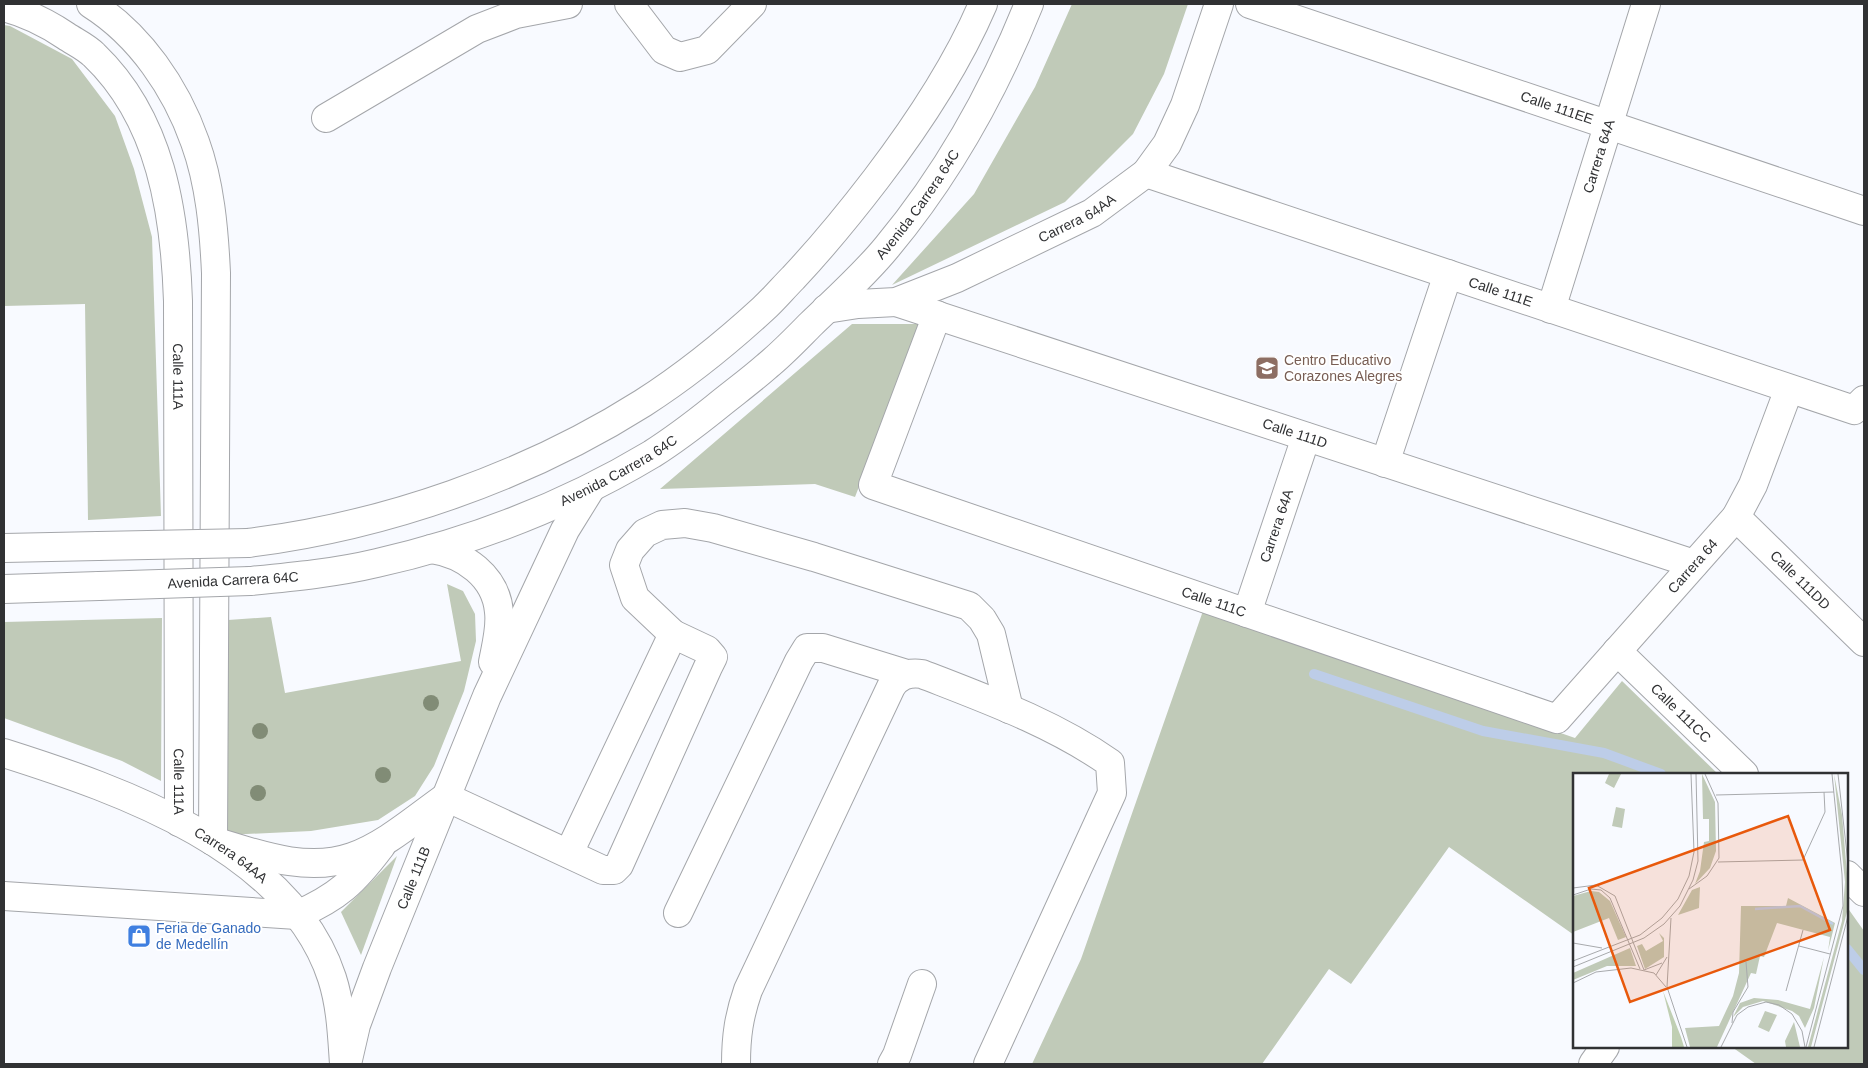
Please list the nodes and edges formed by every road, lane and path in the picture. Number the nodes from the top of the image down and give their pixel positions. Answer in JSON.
{"nodes":[{"id":1,"x":91,"y":4,"type":"edge"},
{"id":2,"x":568,"y":4,"type":"edge"},
{"id":3,"x":629,"y":4,"type":"edge"},
{"id":4,"x":752,"y":4,"type":"edge"},
{"id":5,"x":983,"y":4,"type":"edge"},
{"id":6,"x":1029,"y":4,"type":"edge"},
{"id":7,"x":1219,"y":4,"type":"edge"},
{"id":8,"x":1250,"y":4,"type":"edge"},
{"id":9,"x":1646,"y":4,"type":"edge"},
{"id":10,"x":4,"y":7,"type":"edge"},
{"id":11,"x":326,"y":118,"type":"dead end"},
{"id":12,"x":1608,"y":124,"type":"junction"},
{"id":13,"x":1146,"y":173,"type":"junction"},
{"id":14,"x":1864,"y":211,"type":"edge"},
{"id":15,"x":1448,"y":274,"type":"junction"},
{"id":16,"x":896,"y":302,"type":"junction"},
{"id":17,"x":1550,"y":309,"type":"junction"},
{"id":18,"x":826,"y":310,"type":"junction"},
{"id":19,"x":938,"y":315,"type":"junction"},
{"id":20,"x":1789,"y":388,"type":"junction"},
{"id":21,"x":1859,"y":405,"type":"edge"},
{"id":22,"x":1306,"y":437,"type":"junction"},
{"id":23,"x":1385,"y":463,"type":"junction"},
{"id":24,"x":590,"y":488,"type":"junction"},
{"id":25,"x":1736,"y":517,"type":"junction"},
{"id":26,"x":4,"y":548,"type":"edge"},
{"id":27,"x":430,"y":549,"type":"junction"},
{"id":28,"x":1694,"y":564,"type":"junction"},
{"id":29,"x":4,"y":589,"type":"edge"},
{"id":30,"x":1247,"y":613,"type":"junction"},
{"id":31,"x":673,"y":634,"type":"junction"},
{"id":32,"x":1864,"y":642,"type":"edge"},
{"id":33,"x":1616,"y":651,"type":"junction"},
{"id":34,"x":907,"y":674,"type":"junction"},
{"id":35,"x":487,"y":696,"type":"junction"},
{"id":36,"x":1009,"y":709,"type":"junction"},
{"id":37,"x":1557,"y":719,"type":"joint"},
{"id":38,"x":4,"y":753,"type":"edge"},
{"id":39,"x":1743,"y":773,"type":"edge"},
{"id":40,"x":446,"y":797,"type":"junction"},
{"id":41,"x":179,"y":822,"type":"junction"},
{"id":42,"x":386,"y":839,"type":"junction"},
{"id":43,"x":213,"y":841,"type":"junction"},
{"id":44,"x":569,"y":853,"type":"junction"},
{"id":45,"x":1848,"y":876,"type":"edge"},
{"id":46,"x":1864,"y":892,"type":"edge"},
{"id":47,"x":4,"y":896,"type":"edge"},
{"id":48,"x":678,"y":914,"type":"dead end"},
{"id":49,"x":298,"y":915,"type":"junction"},
{"id":50,"x":922,"y":984,"type":"dead end"},
{"id":51,"x":1604,"y":1048,"type":"edge"},
{"id":52,"x":346,"y":1064,"type":"edge"},
{"id":53,"x":736,"y":1064,"type":"edge"},
{"id":54,"x":892,"y":1064,"type":"edge"},
{"id":55,"x":988,"y":1064,"type":"edge"},
{"id":56,"x":1593,"y":1064,"type":"edge"}],
"edges":[{"from":1,"to":43,"type":"main road"},
{"from":2,"to":11,"type":"main road"},
{"from":3,"to":4,"type":"main road"},
{"from":5,"to":26,"type":"main road","bridge":true},
{"from":6,"to":18,"type":"main road","name":"Avenida Carrera 64C"},
{"from":7,"to":13,"type":"main road","name":"Carrera 64AA"},
{"from":8,"to":12,"type":"main road","name":"Calle 111EE"},
{"from":9,"to":12,"type":"main road","name":"Carrera 64A"},
{"from":10,"to":41,"type":"main road","name":"Calle 111A"},
{"from":12,"to":14,"type":"main road","name":"Calle 111EE"},
{"from":12,"to":17,"type":"main road","name":"Carrera 64A"},
{"from":13,"to":15,"type":"main road","name":"Calle 111E"},
{"from":13,"to":16,"type":"main road","name":"Carrera 64AA"},
{"from":15,"to":17,"type":"main road","name":"Calle 111E"},
{"from":15,"to":23,"type":"main road"},
{"from":16,"to":18,"type":"main road","name":"Carrera 64AA"},
{"from":16,"to":19,"type":"main road","name":"Calle 111D"},
{"from":17,"to":20,"type":"main road","name":"Calle 111E"},
{"from":18,"to":24,"type":"main road","name":"Avenida Carrera 64C"},
{"from":19,"to":22,"type":"main road","name":"Calle 111D"},
{"from":19,"to":30,"type":"main road","name":"Calle 111C"},
{"from":20,"to":21,"type":"main road","name":"Calle 111E"},
{"from":20,"to":25,"type":"main road","name":"Carrera 64"},
{"from":22,"to":23,"type":"main road","name":"Calle 111D"},
{"from":22,"to":30,"type":"main road","name":"Carrera 64A"},
{"from":23,"to":28,"type":"main road","name":"Calle 111D"},
{"from":24,"to":27,"type":"main road","name":"Avenida Carrera 64C"},
{"from":24,"to":35,"type":"main road","name":"Calle 111B"},
{"from":25,"to":28,"type":"main road","name":"Carrera 64"},
{"from":25,"to":32,"type":"main road","name":"Calle 111DD"},
{"from":27,"to":29,"type":"main road","name":"Avenida Carrera 64C","bridge":true},
{"from":27,"to":35,"type":"main road","name":"Calle 111B"},
{"from":28,"to":33,"type":"main road","name":"Carrera 64"},
{"from":30,"to":37,"type":"main road","name":"Calle 111C"},
{"from":31,"to":36,"type":"main road"},
{"from":31,"to":44,"type":"main road"},
{"from":31,"to":44,"type":"main road"},
{"from":33,"to":37,"type":"main road","name":"Carrera 64"},
{"from":33,"to":39,"type":"main road","name":"Calle 111CC"},
{"from":34,"to":36,"type":"main road"},
{"from":34,"to":48,"type":"main road"},
{"from":34,"to":53,"type":"main road"},
{"from":35,"to":40,"type":"main road","name":"Calle 111B"},
{"from":36,"to":55,"type":"main road"},
{"from":38,"to":41,"type":"main road","name":"Carrera 64AA"},
{"from":40,"to":42,"type":"main road"},
{"from":40,"to":44,"type":"main road"},
{"from":40,"to":52,"type":"main road","name":"Calle 111B"},
{"from":41,"to":43,"type":"main road","name":"Carrera 64AA"},
{"from":42,"to":43,"type":"main road"},
{"from":42,"to":49,"type":"main road"},
{"from":43,"to":49,"type":"main road","name":"Carrera 64AA"},
{"from":45,"to":46,"type":"main road"},
{"from":47,"to":49,"type":"main road"},
{"from":49,"to":52,"type":"main road","name":"Carrera 64AA"},
{"from":50,"to":54,"type":"main road"},
{"from":51,"to":56,"type":"main road"}]}
